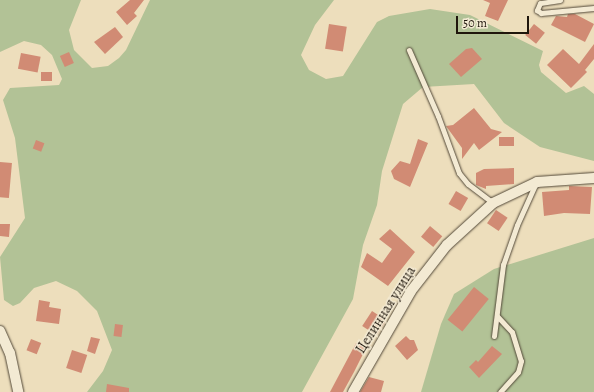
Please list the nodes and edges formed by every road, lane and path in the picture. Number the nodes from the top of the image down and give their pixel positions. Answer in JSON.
{"nodes":[{"id":1,"x":560,"y":0,"type":"edge"},
{"id":2,"x":594,"y":8,"type":"edge"},
{"id":3,"x":409,"y":50,"type":"dead end"},
{"id":4,"x":594,"y":178,"type":"edge"},
{"id":5,"x":537,"y":182,"type":"junction"},
{"id":6,"x":493,"y":203,"type":"junction"},
{"id":7,"x":497,"y":316,"type":"junction"},
{"id":8,"x":0,"y":331,"type":"edge"},
{"id":9,"x":494,"y":336,"type":"dead end"},
{"id":10,"x":18,"y":392,"type":"edge"},
{"id":11,"x":353,"y":392,"type":"edge"},
{"id":12,"x":500,"y":392,"type":"edge"}],
"edges":[{"from":1,"to":2,"type":"lane"},
{"from":3,"to":6,"type":"lane"},
{"from":4,"to":5,"type":"street","name":"Целинная улица"},
{"from":5,"to":6,"type":"street","name":"Целинная улица"},
{"from":5,"to":7,"type":"lane"},
{"from":6,"to":11,"type":"street","name":"Целинная улица"},
{"from":7,"to":9,"type":"lane"},
{"from":7,"to":12,"type":"lane"},
{"from":8,"to":10,"type":"street"}]}
